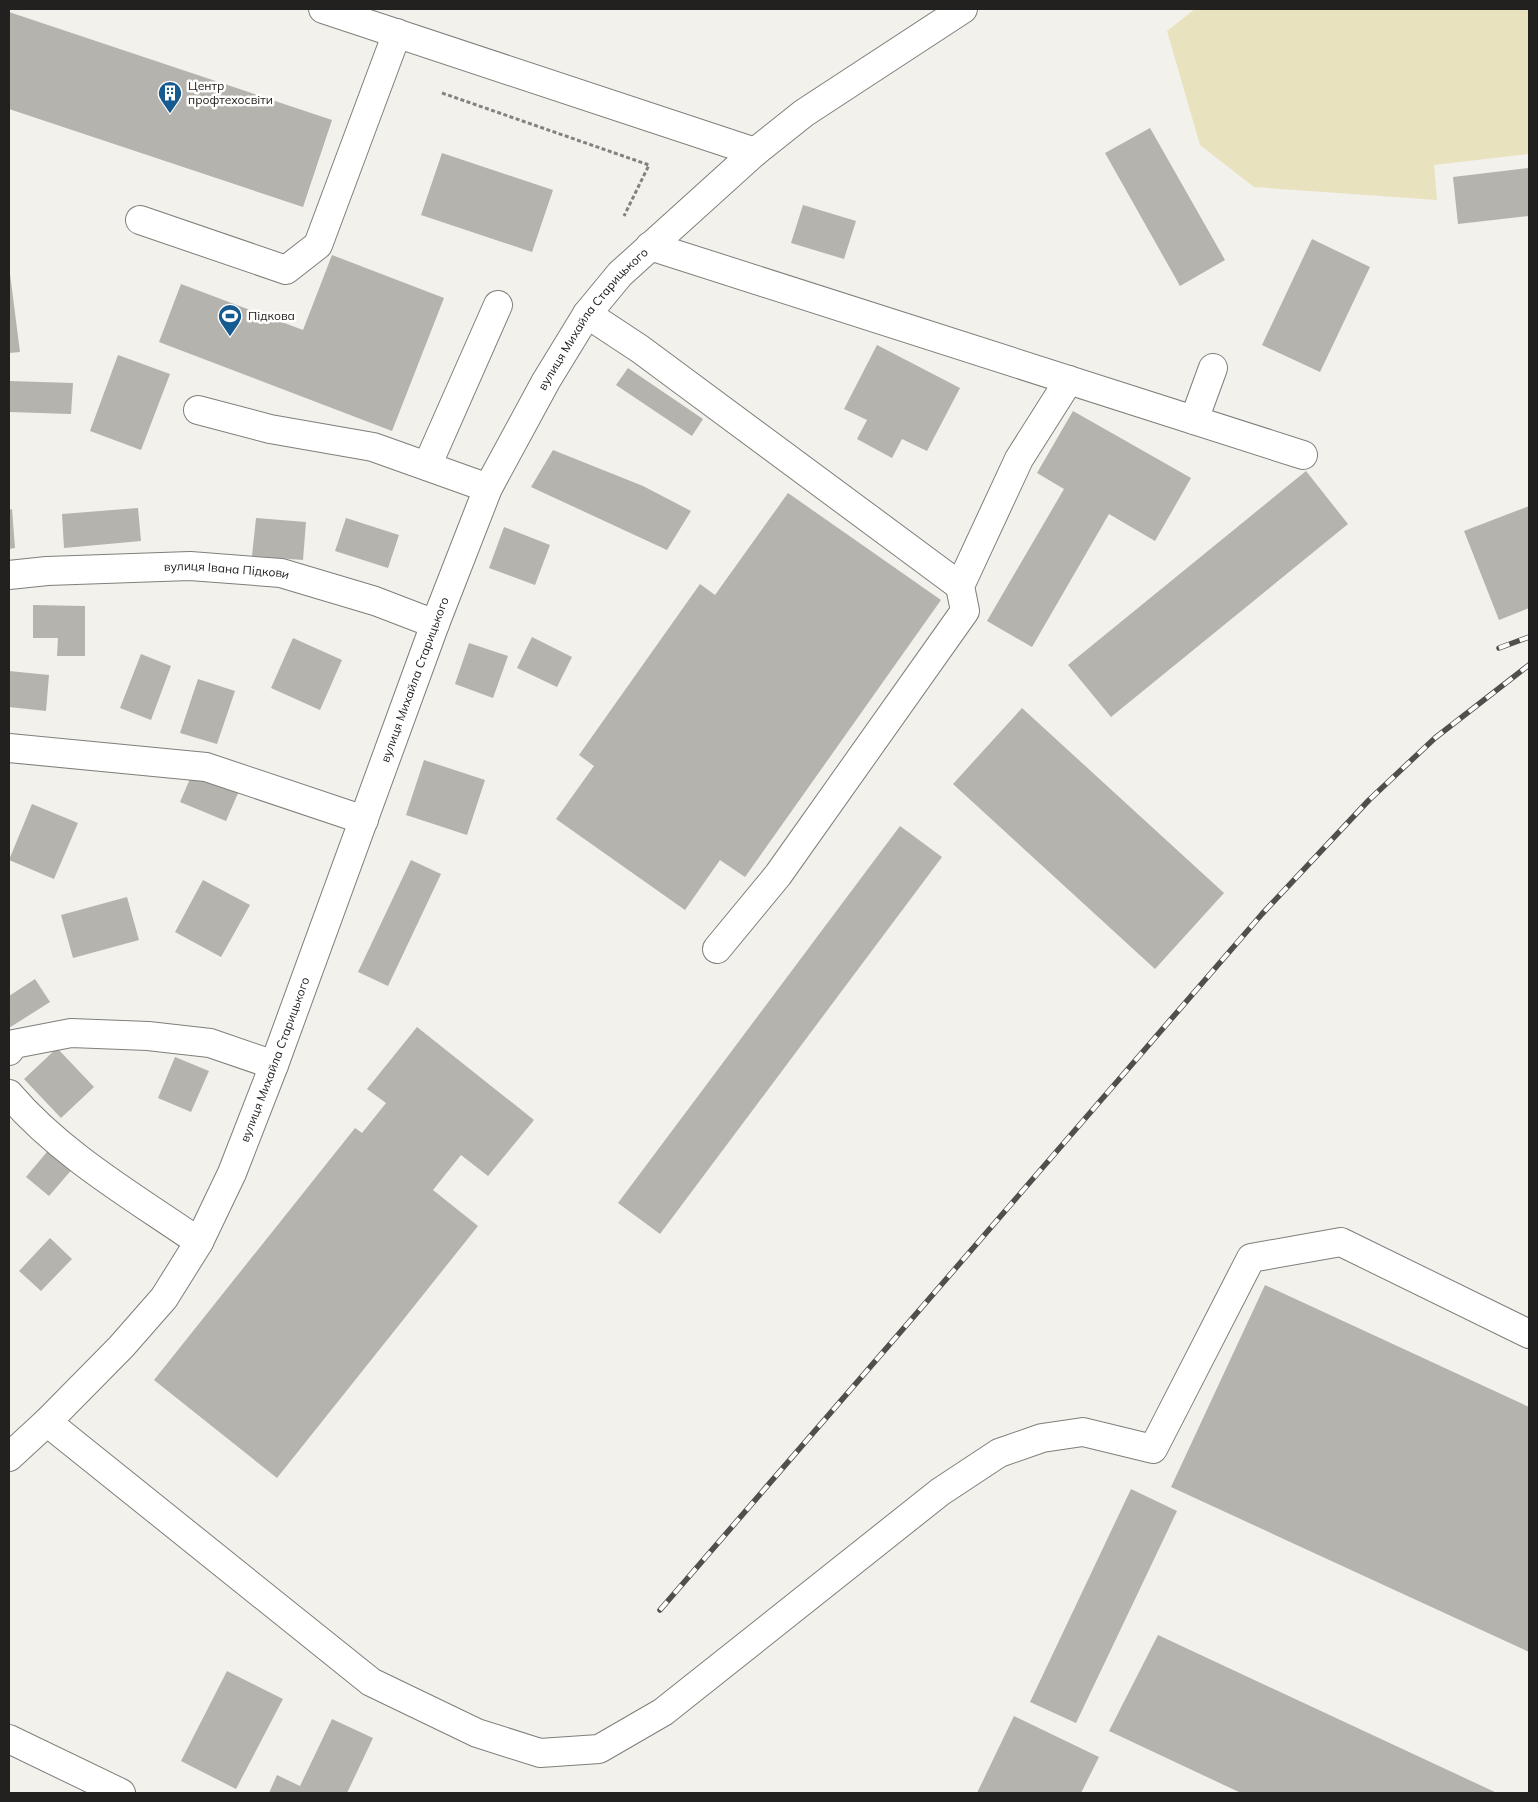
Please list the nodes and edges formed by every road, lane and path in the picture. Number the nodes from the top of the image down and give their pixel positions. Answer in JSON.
{"nodes":[{"id":1,"x":323,"y":9,"type":"edge"},
{"id":2,"x":963,"y":9,"type":"edge"},
{"id":3,"x":397,"y":33,"type":"junction"},
{"id":4,"x":442,"y":93,"type":"dead end"},
{"id":5,"x":755,"y":152,"type":"junction"},
{"id":6,"x":624,"y":216,"type":"dead end"},
{"id":7,"x":140,"y":220,"type":"dead end"},
{"id":8,"x":650,"y":246,"type":"junction"},
{"id":9,"x":498,"y":305,"type":"dead end"},
{"id":10,"x":587,"y":314,"type":"junction"},
{"id":11,"x":1213,"y":368,"type":"dead end"},
{"id":12,"x":1069,"y":380,"type":"junction"},
{"id":13,"x":198,"y":410,"type":"dead end"},
{"id":14,"x":1194,"y":420,"type":"junction"},
{"id":15,"x":1303,"y":455,"type":"dead end"},
{"id":16,"x":427,"y":466,"type":"junction"},
{"id":17,"x":488,"y":488,"type":"junction"},
{"id":18,"x":9,"y":575,"type":"edge"},
{"id":19,"x":960,"y":586,"type":"junction"},
{"id":20,"x":434,"y":624,"type":"junction"},
{"id":21,"x":9,"y":748,"type":"edge"},
{"id":22,"x":364,"y":820,"type":"junction"},
{"id":23,"x":717,"y":949,"type":"dead end"},
{"id":24,"x":11,"y":1047,"type":"edge"},
{"id":25,"x":274,"y":1065,"type":"junction"},
{"id":26,"x":9,"y":1094,"type":"edge"},
{"id":27,"x":199,"y":1242,"type":"junction"},
{"id":28,"x":1529,"y":1334,"type":"edge"},
{"id":29,"x":47,"y":1422,"type":"junction"},
{"id":30,"x":9,"y":1457,"type":"edge"},
{"id":31,"x":9,"y":1739,"type":"edge"},
{"id":32,"x":121,"y":1793,"type":"edge"}],
"edges":[{"from":1,"to":3,"type":"street"},
{"from":2,"to":5,"type":"street","name":"вулиця Михайла Старицького"},
{"from":3,"to":5,"type":"street"},
{"from":3,"to":7,"type":"street"},
{"from":4,"to":6,"type":"path"},
{"from":5,"to":8,"type":"street","name":"вулиця Михайла Старицького"},
{"from":8,"to":10,"type":"street","name":"вулиця Михайла Старицького"},
{"from":8,"to":12,"type":"street"},
{"from":9,"to":16,"type":"street"},
{"from":10,"to":17,"type":"street","name":"вулиця Михайла Старицького"},
{"from":10,"to":19,"type":"street"},
{"from":11,"to":14,"type":"street"},
{"from":12,"to":14,"type":"street"},
{"from":12,"to":19,"type":"street"},
{"from":13,"to":16,"type":"street"},
{"from":14,"to":15,"type":"street"},
{"from":16,"to":17,"type":"street"},
{"from":17,"to":20,"type":"street","name":"вулиця Михайла Старицького"},
{"from":18,"to":20,"type":"street","name":"вулиця Івана Підкови"},
{"from":19,"to":23,"type":"street"},
{"from":20,"to":22,"type":"street","name":"вулиця Михайла Старицького"},
{"from":21,"to":22,"type":"street"},
{"from":22,"to":25,"type":"street","name":"вулиця Михайла Старицького"},
{"from":24,"to":25,"type":"street"},
{"from":25,"to":27,"type":"street","name":"вулиця Михайла Старицького"},
{"from":26,"to":27,"type":"street"},
{"from":27,"to":29,"type":"street","name":"вулиця Михайла Старицького"},
{"from":28,"to":29,"type":"street"},
{"from":29,"to":30,"type":"street","name":"вулиця Михайла Старицького"},
{"from":31,"to":32,"type":"street"}]}
